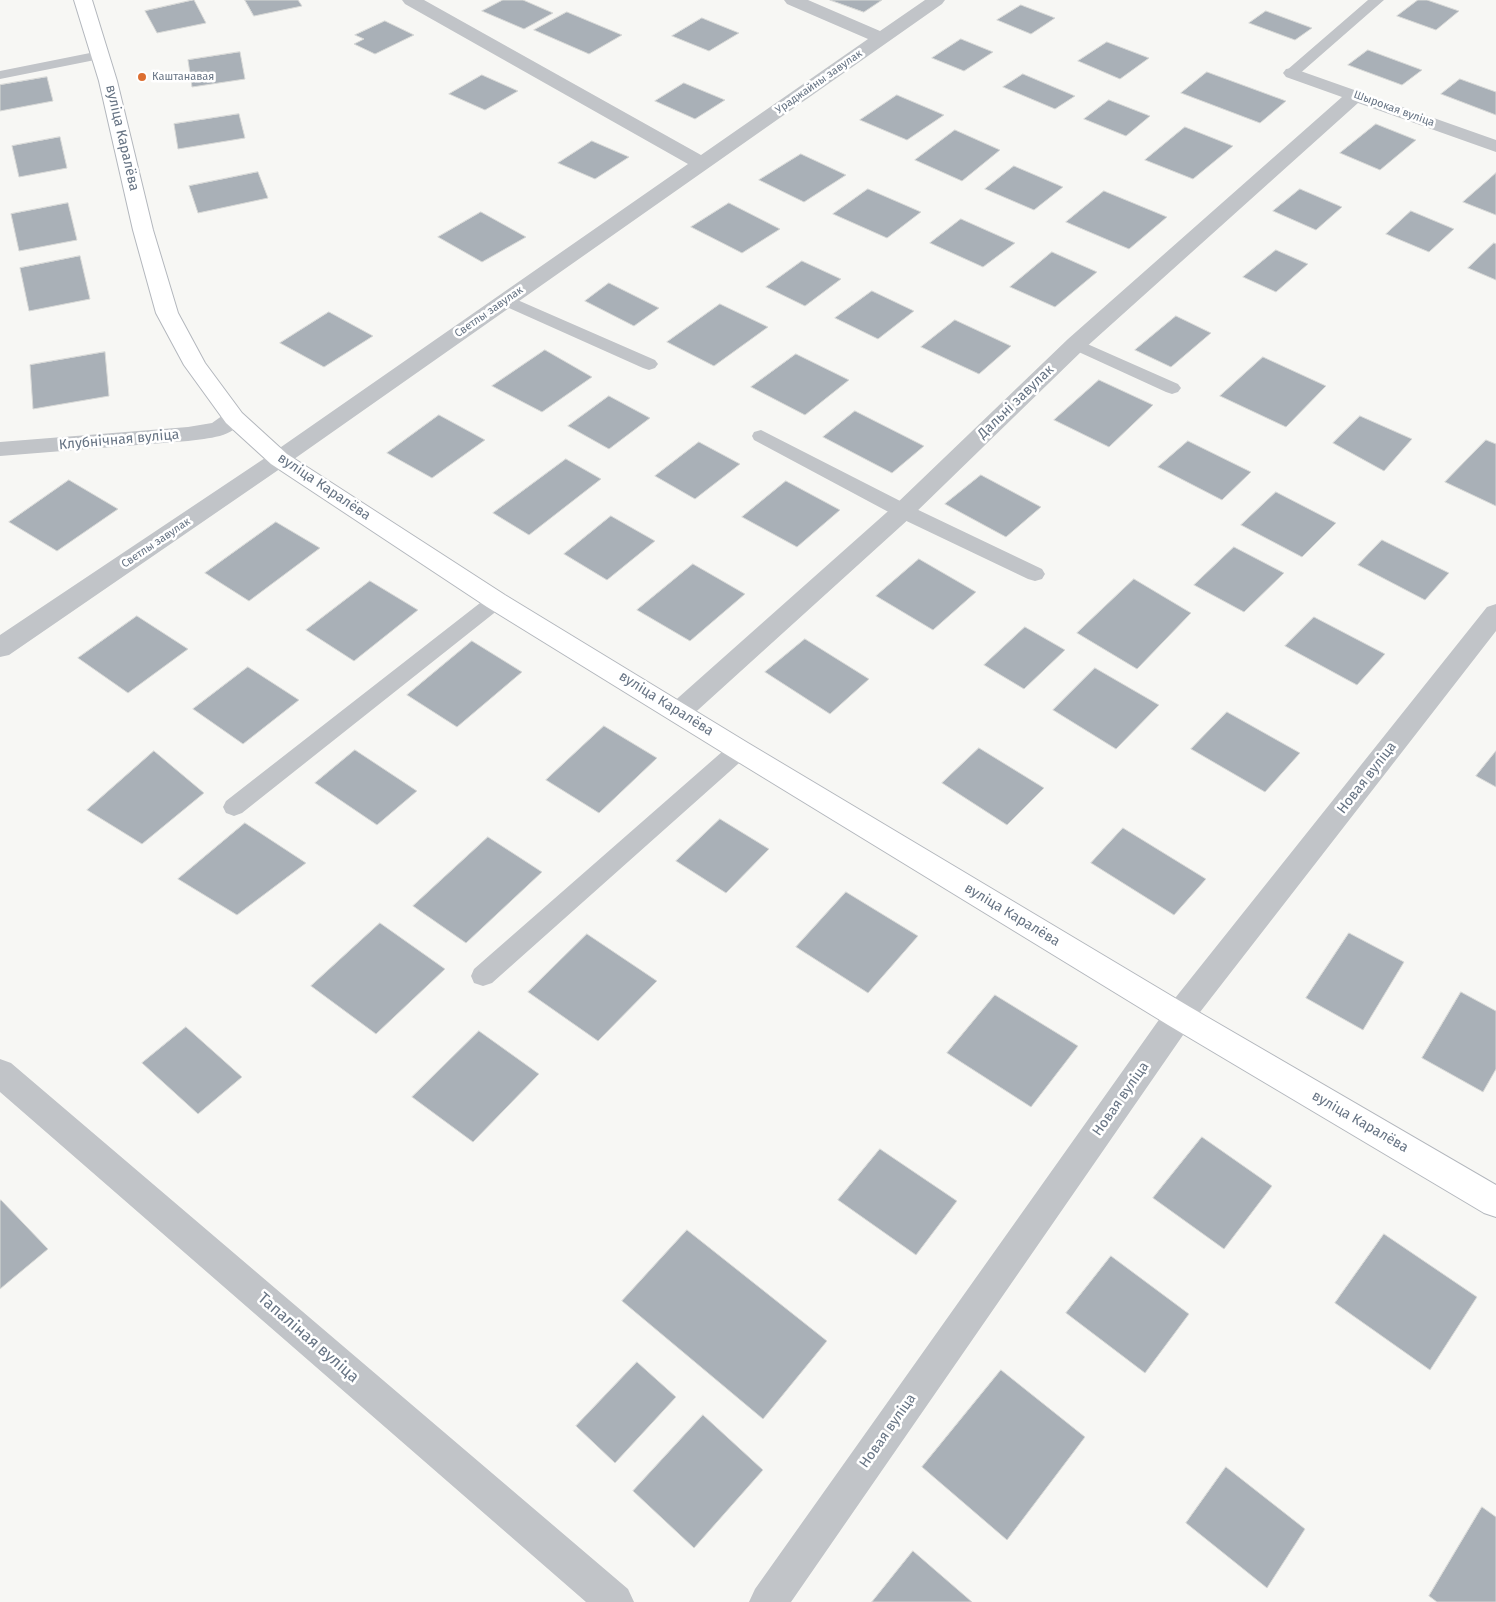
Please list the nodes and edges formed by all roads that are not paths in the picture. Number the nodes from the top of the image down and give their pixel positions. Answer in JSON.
{"nodes":[{"id":1,"x":83,"y":0,"type":"edge"},
{"id":2,"x":411,"y":0,"type":"edge"},
{"id":3,"x":793,"y":0,"type":"edge"},
{"id":4,"x":936,"y":0,"type":"edge"},
{"id":5,"x":1377,"y":0,"type":"edge"},
{"id":6,"x":881,"y":38,"type":"junction"},
{"id":7,"x":100,"y":55,"type":"junction"},
{"id":8,"x":1292,"y":73,"type":"joint"},
{"id":9,"x":0,"y":75,"type":"edge"},
{"id":10,"x":1356,"y":95,"type":"junction"},
{"id":11,"x":1496,"y":146,"type":"edge"},
{"id":12,"x":702,"y":164,"type":"junction"},
{"id":13,"x":506,"y":300,"type":"junction"},
{"id":14,"x":1076,"y":344,"type":"junction"},
{"id":15,"x":650,"y":364,"type":"dead end"},
{"id":16,"x":1172,"y":388,"type":"dead end"},
{"id":17,"x":234,"y":418,"type":"junction"},
{"id":18,"x":761,"y":436,"type":"dead end"},
{"id":19,"x":0,"y":449,"type":"edge"},
{"id":20,"x":280,"y":459,"type":"junction"},
{"id":21,"x":903,"y":510,"type":"junction"},
{"id":22,"x":1035,"y":574,"type":"dead end"},
{"id":23,"x":496,"y":601,"type":"junction"},
{"id":24,"x":1496,"y":613,"type":"edge"},
{"id":25,"x":0,"y":648,"type":"edge"},
{"id":26,"x":679,"y":712,"type":"junction"},
{"id":27,"x":739,"y":750,"type":"junction"},
{"id":28,"x":234,"y":807,"type":"dead end"},
{"id":29,"x":483,"y":976,"type":"dead end"},
{"id":30,"x":1179,"y":1016,"type":"junction"},
{"id":31,"x":0,"y":1073,"type":"edge"},
{"id":32,"x":1496,"y":1202,"type":"edge"},
{"id":33,"x":616,"y":1602,"type":"edge"},
{"id":34,"x":768,"y":1602,"type":"edge"}],
"edges":[{"from":1,"to":7,"type":"main road","name":"вуліца Каралёва"},
{"from":2,"to":12,"type":"street"},
{"from":3,"to":6,"type":"street"},
{"from":4,"to":6,"type":"street","name":"Ураджайны завулак"},
{"from":5,"to":8,"type":"lane"},
{"from":6,"to":12,"type":"street","name":"Ураджайны завулак"},
{"from":7,"to":9,"type":"lane"},
{"from":7,"to":17,"type":"main road","name":"вуліца Каралёва"},
{"from":8,"to":10,"type":"street","name":"Шырокая вуліца"},
{"from":10,"to":11,"type":"street","name":"Шырокая вуліца"},
{"from":10,"to":14,"type":"street","name":"Дальні завулак"},
{"from":12,"to":13,"type":"street","name":"Светлы завулак"},
{"from":13,"to":15,"type":"lane"},
{"from":13,"to":20,"type":"street","name":"Светлы завулак"},
{"from":14,"to":16,"type":"lane"},
{"from":14,"to":21,"type":"street","name":"Дальні завулак"},
{"from":17,"to":19,"type":"street","name":"Клубнічная вуліца"},
{"from":17,"to":20,"type":"main road","name":"вуліца Каралёва"},
{"from":18,"to":21,"type":"lane"},
{"from":20,"to":23,"type":"main road","name":"вуліца Каралёва"},
{"from":20,"to":25,"type":"street","name":"Светлы завулак"},
{"from":21,"to":22,"type":"lane"},
{"from":21,"to":26,"type":"street","name":"Дальні завулак"},
{"from":23,"to":26,"type":"main road","name":"вуліца Каралёва"},
{"from":23,"to":28,"type":"lane"},
{"from":24,"to":30,"type":"street","name":"Новая вуліца"},
{"from":26,"to":27,"type":"main road","name":"вуліца Каралёва"},
{"from":27,"to":29,"type":"lane"},
{"from":27,"to":30,"type":"main road","name":"вуліца Каралёва"},
{"from":30,"to":32,"type":"main road","name":"вуліца Каралёва"},
{"from":30,"to":34,"type":"street","name":"Новая вуліца"},
{"from":31,"to":33,"type":"street","name":"Тапаліная вуліца"}]}
